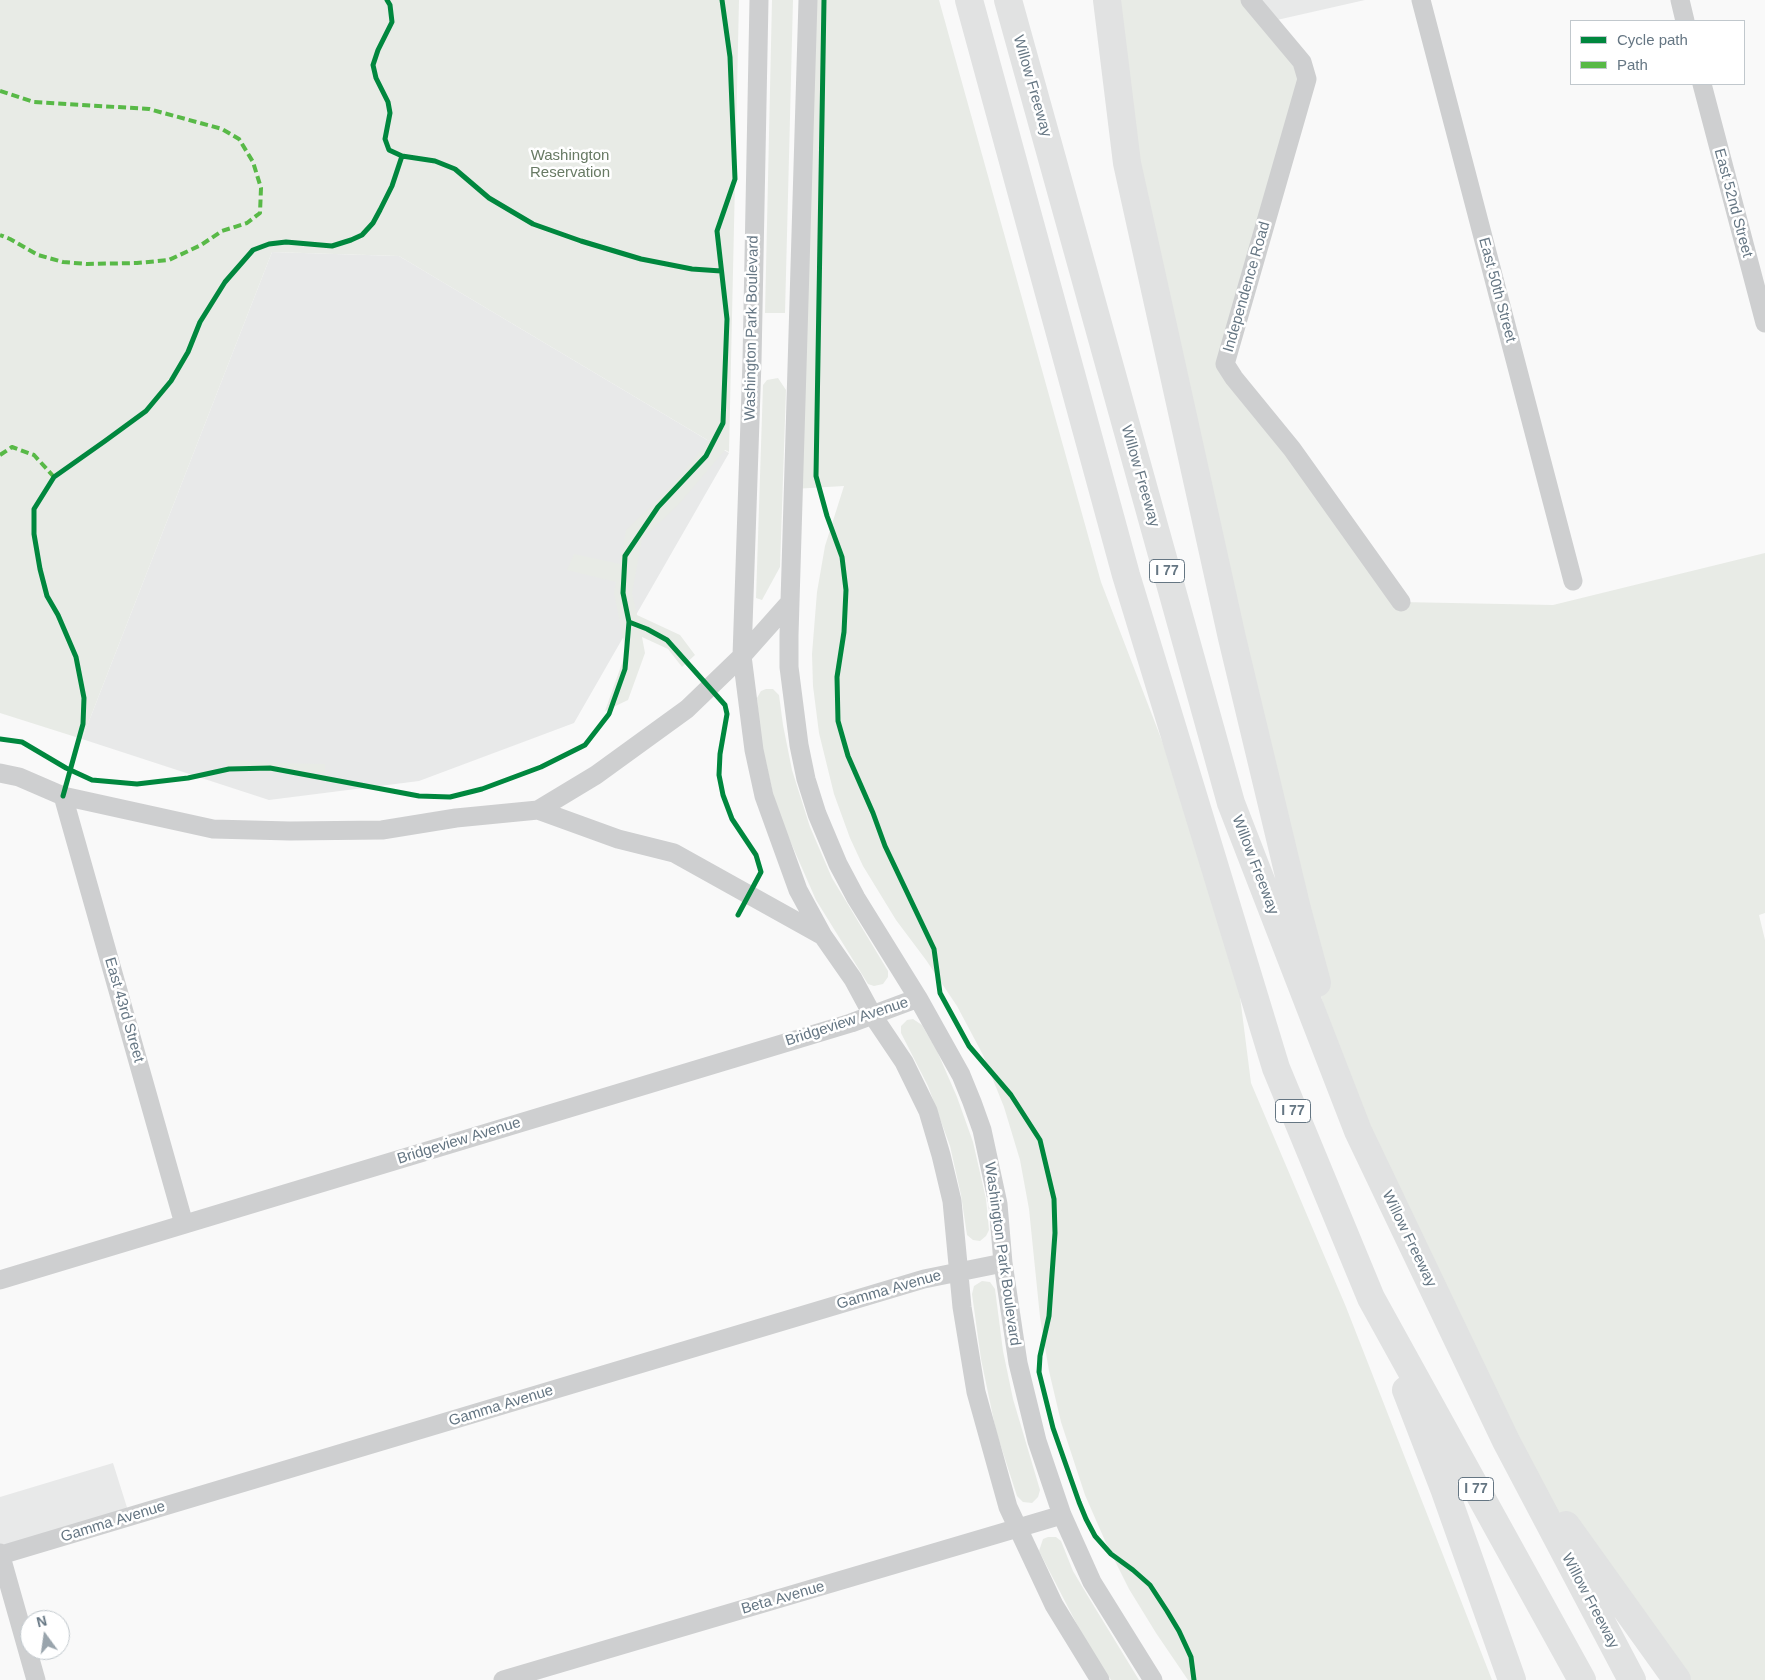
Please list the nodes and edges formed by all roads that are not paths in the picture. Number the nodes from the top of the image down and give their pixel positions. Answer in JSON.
{"nodes":[{"id":1,"x":759,"y":0,"type":"edge"},
{"id":2,"x":808,"y":0,"type":"edge"},
{"id":3,"x":969,"y":0,"type":"edge"},
{"id":4,"x":1008,"y":0,"type":"edge"},
{"id":5,"x":1107,"y":0,"type":"edge"},
{"id":6,"x":1250,"y":0,"type":"edge"},
{"id":7,"x":1421,"y":0,"type":"edge"},
{"id":8,"x":1680,"y":0,"type":"edge"},
{"id":9,"x":1685,"y":20,"type":"edge"},
{"id":10,"x":1702,"y":85,"type":"edge"},
{"id":11,"x":1765,"y":323,"type":"edge"},
{"id":12,"x":1573,"y":581,"type":"dead end"},
{"id":13,"x":790,"y":602,"type":"junction"},
{"id":14,"x":1401,"y":602,"type":"dead end"},
{"id":15,"x":742,"y":656,"type":"junction"},
{"id":16,"x":0,"y":773,"type":"edge"},
{"id":17,"x":64,"y":796,"type":"junction"},
{"id":18,"x":538,"y":810,"type":"junction"},
{"id":19,"x":823,"y":936,"type":"junction"},
{"id":20,"x":918,"y":998,"type":"junction"},
{"id":21,"x":874,"y":1016,"type":"junction"},
{"id":22,"x":1358,"y":1131,"type":"junction"},
{"id":23,"x":184,"y":1224,"type":"junction"},
{"id":24,"x":1003,"y":1262,"type":"junction"},
{"id":25,"x":958,"y":1271,"type":"junction"},
{"id":26,"x":0,"y":1280,"type":"edge"},
{"id":27,"x":1371,"y":1298,"type":"junction"},
{"id":28,"x":1506,"y":1441,"type":"junction"},
{"id":29,"x":1062,"y":1515,"type":"junction"},
{"id":30,"x":1017,"y":1529,"type":"junction"},
{"id":31,"x":0,"y":1554,"type":"edge"},
{"id":32,"x":36,"y":1680,"type":"edge"},
{"id":33,"x":503,"y":1680,"type":"edge"},
{"id":34,"x":1100,"y":1680,"type":"edge"},
{"id":35,"x":1153,"y":1680,"type":"edge"},
{"id":36,"x":1512,"y":1680,"type":"edge"},
{"id":37,"x":1582,"y":1680,"type":"edge"},
{"id":38,"x":1632,"y":1680,"type":"edge"},
{"id":39,"x":1677,"y":1680,"type":"edge"}],
"edges":[{"from":1,"to":15,"type":"street","name":"Washington Park Boulevard"},
{"from":2,"to":13,"type":"street","name":"Washington Park Boulevard"},
{"from":3,"to":27,"type":"highway","number":"I 77"},
{"from":4,"to":22,"type":"highway","name":"Willow Freeway","number":"I 77"},
{"from":5,"to":22,"type":"highway"},
{"from":6,"to":14,"type":"street","name":"Independence Road"},
{"from":7,"to":12,"type":"street","name":"East 50th Street"},
{"from":8,"to":9,"type":"street"},
{"from":10,"to":11,"type":"street","name":"East 52nd Street"},
{"from":13,"to":15,"type":"street","name":"Washington Park Boulevard"},
{"from":13,"to":20,"type":"street","name":"Washington Park Boulevard"},
{"from":15,"to":18,"type":"street","name":"Washington Park Boulevard"},
{"from":15,"to":19,"type":"street","name":"Washington Park Boulevard"},
{"from":16,"to":17,"type":"street","name":"Washington Park Boulevard"},
{"from":17,"to":18,"type":"street","name":"Washington Park Boulevard"},
{"from":17,"to":23,"type":"street","name":"East 43rd Street"},
{"from":18,"to":19,"type":"street","name":"Washington Park Boulevard"},
{"from":19,"to":21,"type":"street","name":"Washington Park Boulevard"},
{"from":20,"to":21,"type":"street","name":"Bridgeview Avenue"},
{"from":20,"to":24,"type":"street","name":"Washington Park Boulevard"},
{"from":21,"to":23,"type":"street","name":"Bridgeview Avenue"},
{"from":21,"to":25,"type":"street","name":"Washington Park Boulevard"},
{"from":22,"to":28,"type":"highway","name":"Willow Freeway","number":"I 77"},
{"from":23,"to":26,"type":"street","name":"Bridgeview Avenue"},
{"from":24,"to":25,"type":"street","name":"Gamma Avenue"},
{"from":24,"to":29,"type":"street","name":"Washington Park Boulevard"},
{"from":25,"to":30,"type":"street","name":"Washington Park Boulevard"},
{"from":25,"to":31,"type":"street","name":"Gamma Avenue"},
{"from":27,"to":36,"type":"highway"},
{"from":27,"to":37,"type":"highway","number":"I 77"},
{"from":28,"to":38,"type":"highway","name":"Willow Freeway","number":"I 77"},
{"from":28,"to":39,"type":"highway"},
{"from":29,"to":30,"type":"street","name":"Beta Avenue"},
{"from":29,"to":35,"type":"street","name":"Washington Park Boulevard"},
{"from":30,"to":33,"type":"street","name":"Beta Avenue"},
{"from":30,"to":34,"type":"street","name":"Washington Park Boulevard"},
{"from":31,"to":32,"type":"street"}]}
